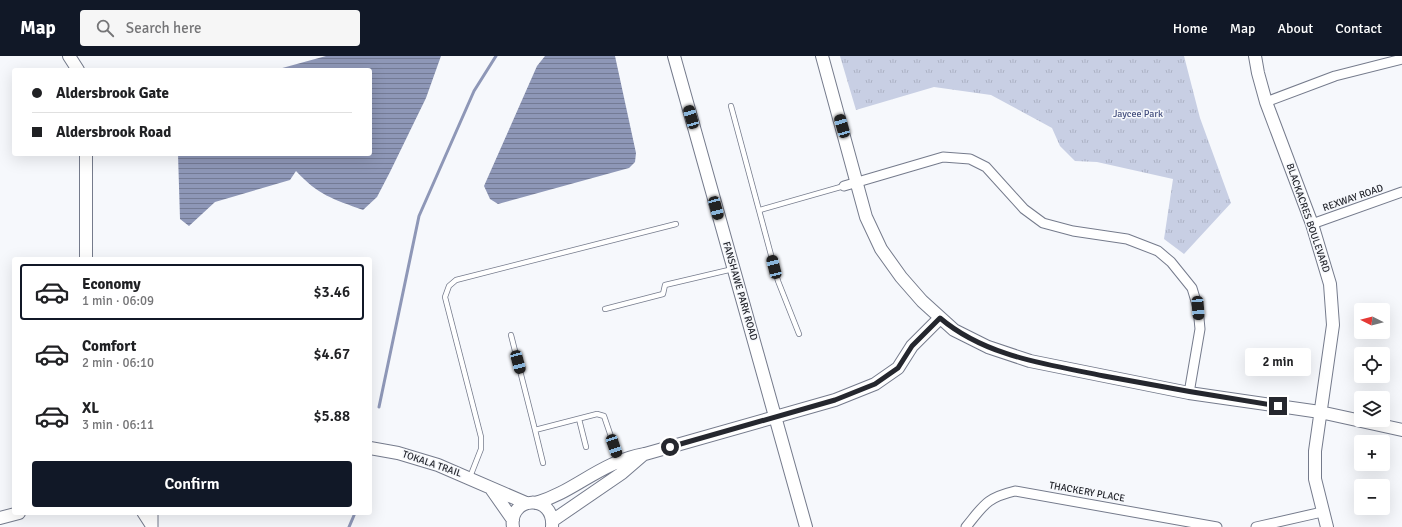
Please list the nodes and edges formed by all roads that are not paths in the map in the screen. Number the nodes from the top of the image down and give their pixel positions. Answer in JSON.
{"nodes":[{"id":1,"x":69,"y":56,"type":"edge"},
{"id":2,"x":674,"y":56,"type":"edge"},
{"id":3,"x":822,"y":56,"type":"edge"},
{"id":4,"x":1255,"y":56,"type":"edge"},
{"id":5,"x":1402,"y":59,"type":"edge"},
{"id":6,"x":78,"y":65,"type":"edge"},
{"id":7,"x":1266,"y":102,"type":"junction"},
{"id":8,"x":731,"y":106,"type":"dead end"},
{"id":9,"x":86,"y":156,"type":"edge"},
{"id":10,"x":857,"y":182,"type":"junction"},
{"id":11,"x":844,"y":186,"type":"joint"},
{"id":12,"x":1402,"y":192,"type":"edge"},
{"id":13,"x":760,"y":210,"type":"junction"},
{"id":14,"x":676,"y":224,"type":"dead end"},
{"id":15,"x":1312,"y":224,"type":"junction"},
{"id":16,"x":86,"y":257,"type":"edge"},
{"id":17,"x":733,"y":269,"type":"junction"},
{"id":18,"x":605,"y":309,"type":"dead end"},
{"id":19,"x":940,"y":318,"type":"junction"},
{"id":20,"x":799,"y":334,"type":"dead end"},
{"id":21,"x":511,"y":335,"type":"dead end"},
{"id":22,"x":1189,"y":393,"type":"junction"},
{"id":23,"x":1320,"y":412,"type":"junction"},
{"id":24,"x":776,"y":416,"type":"junction"},
{"id":25,"x":579,"y":419,"type":"junction"},
{"id":26,"x":535,"y":430,"type":"junction"},
{"id":27,"x":1402,"y":430,"type":"edge"},
{"id":28,"x":586,"y":447,"type":"dead end"},
{"id":29,"x":372,"y":448,"type":"edge"},
{"id":30,"x":645,"y":454,"type":"junction"},
{"id":31,"x":619,"y":460,"type":"junction"},
{"id":32,"x":543,"y":463,"type":"dead end"},
{"id":33,"x":470,"y":477,"type":"junction"},
{"id":34,"x":492,"y":490,"type":"junction"},
{"id":35,"x":531,"y":503,"type":"junction"},
{"id":36,"x":1322,"y":512,"type":"junction"},
{"id":37,"x":12,"y":515,"type":"edge"},
{"id":38,"x":143,"y":515,"type":"edge"},
{"id":39,"x":153,"y":515,"type":"edge"},
{"id":40,"x":0,"y":518,"type":"edge"},
{"id":41,"x":512,"y":524,"type":"edge"},
{"id":42,"x":552,"y":524,"type":"edge"},
{"id":43,"x":152,"y":527,"type":"edge"},
{"id":44,"x":806,"y":527,"type":"edge"},
{"id":45,"x":966,"y":527,"type":"edge"},
{"id":46,"x":1217,"y":527,"type":"edge"},
{"id":47,"x":1256,"y":527,"type":"edge"},
{"id":48,"x":1326,"y":527,"type":"edge"}],
"edges":[{"from":1,"to":6,"type":"street"},
{"from":2,"to":17,"type":"street","name":"FANSHAWE PARK ROAD"},
{"from":3,"to":10,"type":"street"},
{"from":4,"to":7,"type":"street","name":"BLACKACRES BOULEVARD"},
{"from":5,"to":7,"type":"street"},
{"from":7,"to":15,"type":"street","name":"BLACKACRES BOULEVARD"},
{"from":8,"to":13,"type":"lane"},
{"from":9,"to":16,"type":"street"},
{"from":10,"to":11,"type":"street"},
{"from":10,"to":19,"type":"street"},
{"from":10,"to":22,"type":"street"},
{"from":11,"to":13,"type":"lane"},
{"from":12,"to":15,"type":"street","name":"REXWAY ROAD"},
{"from":13,"to":20,"type":"lane"},
{"from":14,"to":33,"type":"lane"},
{"from":15,"to":23,"type":"street","name":"BLACKACRES BOULEVARD"},
{"from":17,"to":18,"type":"lane"},
{"from":17,"to":24,"type":"street","name":"FANSHAWE PARK ROAD"},
{"from":19,"to":22,"type":"street"},
{"from":19,"to":24,"type":"street"},
{"from":21,"to":26,"type":"lane"},
{"from":22,"to":23,"type":"street"},
{"from":23,"to":27,"type":"street"},
{"from":23,"to":36,"type":"street","name":"BLACKACRES BOULEVARD"},
{"from":24,"to":30,"type":"street"},
{"from":24,"to":44,"type":"street","name":"FANSHAWE PARK ROAD"},
{"from":25,"to":26,"type":"lane"},
{"from":25,"to":28,"type":"lane"},
{"from":25,"to":31,"type":"lane"},
{"from":26,"to":32,"type":"lane"},
{"from":29,"to":33,"type":"street","name":"TOKALA TRAIL"},
{"from":30,"to":31,"type":"street"},
{"from":30,"to":42,"type":"street"},
{"from":31,"to":35,"type":"street"},
{"from":33,"to":34,"type":"street","name":"TOKALA TRAIL"},
{"from":34,"to":35,"type":"street","name":"TOKALA TRAIL"},
{"from":34,"to":41,"type":"street","name":"TOKALA TRAIL"},
{"from":35,"to":41,"type":"street"},
{"from":35,"to":42,"type":"street"},
{"from":36,"to":47,"type":"street"},
{"from":36,"to":48,"type":"street","name":"BLACKACRES BOULEVARD"},
{"from":37,"to":40,"type":"street"},
{"from":38,"to":43,"type":"street"},
{"from":39,"to":43,"type":"street"},
{"from":45,"to":46,"type":"street","name":"THACKERY PLACE"}]}
